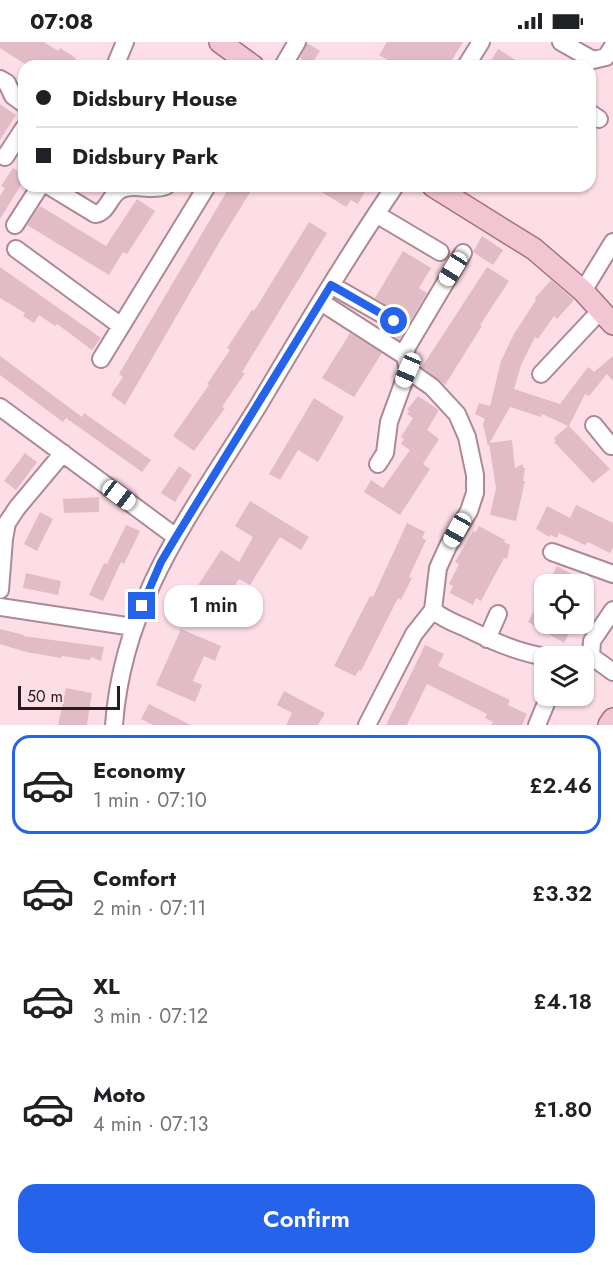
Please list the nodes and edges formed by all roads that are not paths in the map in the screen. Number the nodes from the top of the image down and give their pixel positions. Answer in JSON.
{"nodes":[{"id":1,"x":125,"y":42,"type":"edge"},
{"id":2,"x":297,"y":42,"type":"edge"},
{"id":3,"x":481,"y":42,"type":"edge"},
{"id":4,"x":561,"y":42,"type":"edge"},
{"id":5,"x":222,"y":43,"type":"edge"},
{"id":6,"x":613,"y":46,"type":"edge"},
{"id":7,"x":118,"y":60,"type":"edge"},
{"id":8,"x":245,"y":60,"type":"edge"},
{"id":9,"x":286,"y":60,"type":"edge"},
{"id":10,"x":470,"y":60,"type":"edge"},
{"id":11,"x":580,"y":60,"type":"edge"},
{"id":12,"x":593,"y":60,"type":"edge"},
{"id":13,"x":0,"y":79,"type":"edge"},
{"id":14,"x":18,"y":100,"type":"edge"},
{"id":15,"x":18,"y":138,"type":"edge"},
{"id":16,"x":5,"y":157,"type":"dead end"},
{"id":17,"x":36,"y":192,"type":"edge"},
{"id":18,"x":59,"y":192,"type":"edge"},
{"id":19,"x":116,"y":192,"type":"edge"},
{"id":20,"x":203,"y":192,"type":"edge"},
{"id":21,"x":391,"y":192,"type":"edge"},
{"id":22,"x":443,"y":192,"type":"edge"},
{"id":23,"x":376,"y":214,"type":"junction"},
{"id":24,"x":15,"y":225,"type":"dead end"},
{"id":25,"x":613,"y":242,"type":"edge"},
{"id":26,"x":16,"y":249,"type":"dead end"},
{"id":27,"x":440,"y":252,"type":"dead end"},
{"id":28,"x":463,"y":253,"type":"dead end"},
{"id":29,"x":331,"y":285,"type":"junction"},
{"id":30,"x":583,"y":291,"type":"junction"},
{"id":31,"x":321,"y":302,"type":"junction"},
{"id":32,"x":607,"y":317,"type":"edge"},
{"id":33,"x":394,"y":321,"type":"dead end"},
{"id":34,"x":121,"y":326,"type":"junction"},
{"id":35,"x":101,"y":359,"type":"dead end"},
{"id":36,"x":406,"y":363,"type":"junction"},
{"id":37,"x":541,"y":374,"type":"dead end"},
{"id":38,"x":0,"y":407,"type":"edge"},
{"id":39,"x":63,"y":453,"type":"junction"},
{"id":40,"x":378,"y":464,"type":"dead end"},
{"id":41,"x":176,"y":537,"type":"junction"},
{"id":42,"x":552,"y":552,"type":"dead end"},
{"id":43,"x":613,"y":574,"type":"edge"},
{"id":44,"x":0,"y":590,"type":"edge"},
{"id":45,"x":0,"y":607,"type":"edge"},
{"id":46,"x":433,"y":610,"type":"junction"},
{"id":47,"x":613,"y":610,"type":"edge"},
{"id":48,"x":498,"y":614,"type":"dead end"},
{"id":49,"x":133,"y":627,"type":"junction"},
{"id":50,"x":487,"y":639,"type":"junction"},
{"id":51,"x":590,"y":646,"type":"edge"},
{"id":52,"x":534,"y":654,"type":"edge"},
{"id":53,"x":594,"y":662,"type":"edge"},
{"id":54,"x":613,"y":672,"type":"edge"},
{"id":55,"x":545,"y":706,"type":"edge"},
{"id":56,"x":613,"y":719,"type":"edge"},
{"id":57,"x":114,"y":725,"type":"edge"},
{"id":58,"x":367,"y":725,"type":"edge"},
{"id":59,"x":537,"y":725,"type":"edge"},
{"id":60,"x":609,"y":725,"type":"edge"}],
"edges":[{"from":1,"to":7,"type":"street"},
{"from":2,"to":9,"type":"street"},
{"from":3,"to":10,"type":"street"},
{"from":4,"to":11,"type":"street"},
{"from":5,"to":8,"type":"main road"},
{"from":6,"to":12,"type":"street"},
{"from":13,"to":14,"type":"street"},
{"from":15,"to":16,"type":"street"},
{"from":17,"to":24,"type":"street"},
{"from":18,"to":19,"type":"street"},
{"from":20,"to":34,"type":"street"},
{"from":21,"to":23,"type":"street"},
{"from":22,"to":30,"type":"main road"},
{"from":23,"to":27,"type":"street"},
{"from":23,"to":29,"type":"street"},
{"from":25,"to":30,"type":"street"},
{"from":26,"to":34,"type":"street"},
{"from":28,"to":36,"type":"street"},
{"from":29,"to":31,"type":"street"},
{"from":29,"to":33,"type":"street"},
{"from":30,"to":32,"type":"main road"},
{"from":31,"to":36,"type":"street"},
{"from":31,"to":41,"type":"street"},
{"from":32,"to":37,"type":"street"},
{"from":34,"to":35,"type":"street"},
{"from":36,"to":40,"type":"street"},
{"from":36,"to":46,"type":"street"},
{"from":38,"to":39,"type":"street"},
{"from":39,"to":41,"type":"street"},
{"from":39,"to":44,"type":"street"},
{"from":41,"to":49,"type":"street"},
{"from":42,"to":43,"type":"street"},
{"from":45,"to":49,"type":"street"},
{"from":46,"to":50,"type":"street"},
{"from":46,"to":58,"type":"street"},
{"from":47,"to":51,"type":"street"},
{"from":48,"to":50,"type":"street"},
{"from":49,"to":57,"type":"street"},
{"from":50,"to":52,"type":"street"},
{"from":53,"to":54,"type":"street"},
{"from":55,"to":59,"type":"street"},
{"from":56,"to":60,"type":"main road"}]}
